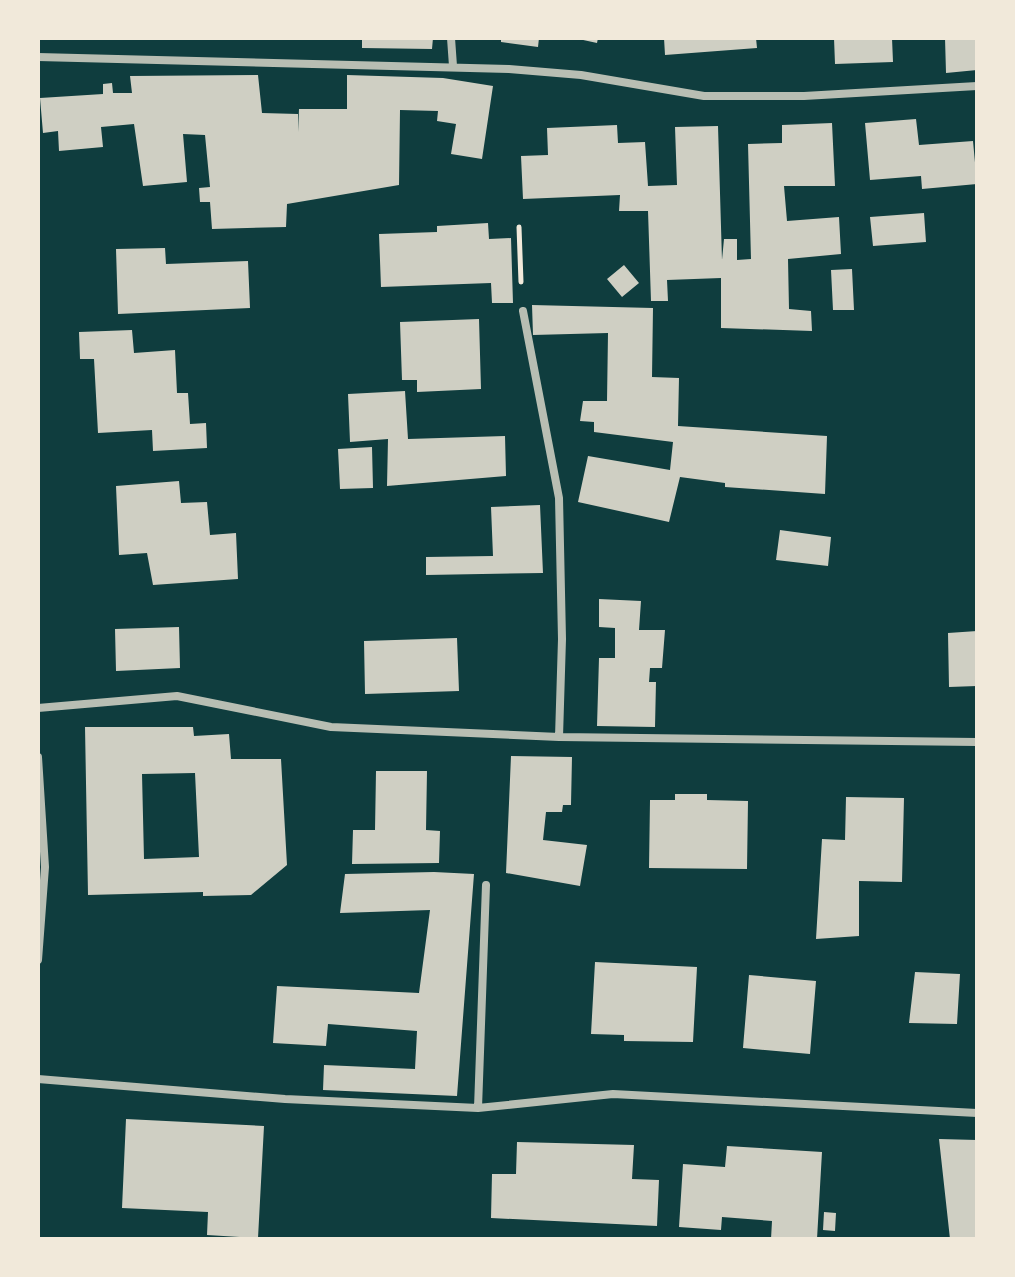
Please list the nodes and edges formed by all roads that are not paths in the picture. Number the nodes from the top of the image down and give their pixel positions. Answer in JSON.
{"nodes":[{"id":1,"x":451,"y":38,"type":"edge"},
{"id":2,"x":38,"y":57,"type":"edge"},
{"id":3,"x":453,"y":66,"type":"junction"},
{"id":4,"x":977,"y":86,"type":"edge"},
{"id":5,"x":523,"y":311,"type":"road end"},
{"id":6,"x":38,"y":708,"type":"edge"},
{"id":7,"x":559,"y":737,"type":"junction"},
{"id":8,"x":977,"y":742,"type":"edge"},
{"id":9,"x":38,"y":757,"type":"edge"},
{"id":10,"x":486,"y":885,"type":"dead end"},
{"id":11,"x":38,"y":960,"type":"edge"},
{"id":12,"x":38,"y":1079,"type":"edge"},
{"id":13,"x":478,"y":1108,"type":"junction"},
{"id":14,"x":977,"y":1113,"type":"edge"}],
"edges":[{"from":1,"to":3,"type":"street"},
{"from":2,"to":3,"type":"street"},
{"from":3,"to":4,"type":"street"},
{"from":5,"to":7,"type":"street"},
{"from":6,"to":7,"type":"street"},
{"from":7,"to":8,"type":"street"},
{"from":9,"to":11,"type":"street"},
{"from":10,"to":13,"type":"street"},
{"from":12,"to":13,"type":"street"},
{"from":13,"to":14,"type":"street"}]}
